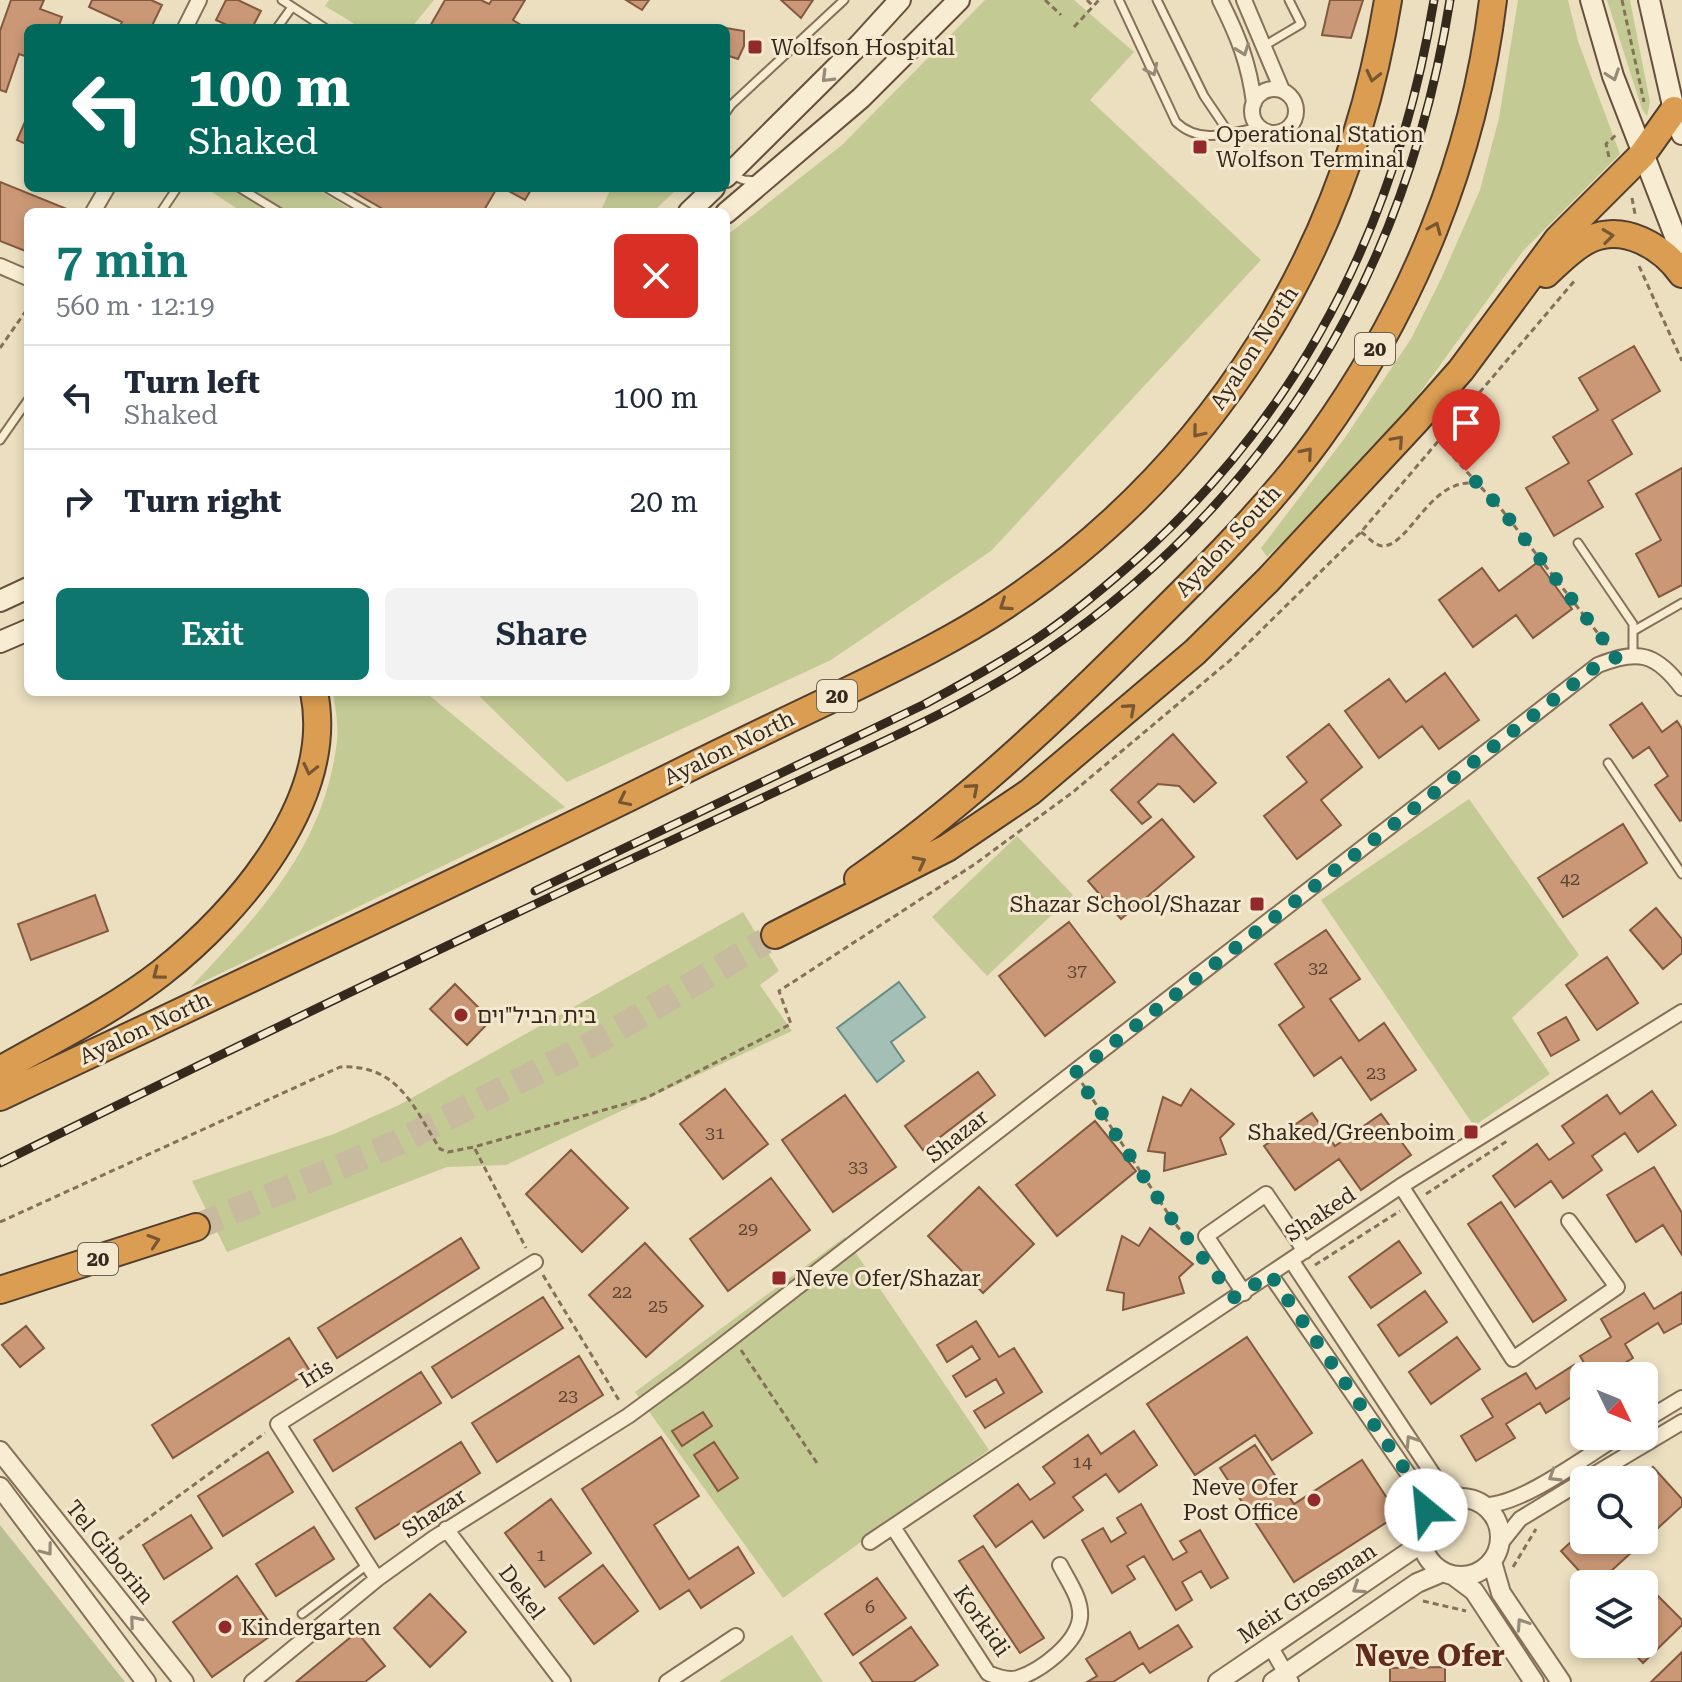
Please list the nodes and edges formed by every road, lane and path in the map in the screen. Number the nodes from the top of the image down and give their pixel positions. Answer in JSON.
{"nodes":[{"id":1,"x":199,"y":0,"type":"edge"},
{"id":2,"x":282,"y":0,"type":"edge"},
{"id":3,"x":844,"y":0,"type":"edge"},
{"id":4,"x":900,"y":0,"type":"edge"},
{"id":5,"x":959,"y":0,"type":"edge"},
{"id":6,"x":1045,"y":0,"type":"edge"},
{"id":7,"x":1087,"y":0,"type":"edge"},
{"id":8,"x":1099,"y":0,"type":"edge"},
{"id":9,"x":1119,"y":0,"type":"edge"},
{"id":10,"x":1157,"y":0,"type":"edge"},
{"id":11,"x":1220,"y":0,"type":"edge"},
{"id":12,"x":1244,"y":0,"type":"edge"},
{"id":13,"x":1289,"y":0,"type":"edge"},
{"id":14,"x":1388,"y":0,"type":"edge"},
{"id":15,"x":1493,"y":0,"type":"edge"},
{"id":16,"x":1591,"y":0,"type":"edge"},
{"id":17,"x":1649,"y":0,"type":"edge"},
{"id":18,"x":1093,"y":6,"type":"junction"},
{"id":19,"x":292,"y":7,"type":"junction"},
{"id":20,"x":1061,"y":15,"type":"dead end"},
{"id":21,"x":187,"y":24,"type":"edge"},
{"id":22,"x":280,"y":24,"type":"edge"},
{"id":23,"x":319,"y":24,"type":"edge"},
{"id":24,"x":1074,"y":27,"type":"dead end"},
{"id":25,"x":1264,"y":46,"type":"junction"},
{"id":26,"x":1282,"y":90,"type":"junction"},
{"id":27,"x":1254,"y":103,"type":"junction"},
{"id":28,"x":730,"y":106,"type":"edge"},
{"id":29,"x":1678,"y":122,"type":"edge"},
{"id":30,"x":1259,"y":127,"type":"junction"},
{"id":31,"x":1229,"y":133,"type":"junction"},
{"id":32,"x":1642,"y":155,"type":"junction"},
{"id":33,"x":730,"y":172,"type":"edge"},
{"id":34,"x":770,"y":176,"type":"junction"},
{"id":35,"x":1619,"y":177,"type":"junction"},
{"id":36,"x":730,"y":179,"type":"edge"},
{"id":37,"x":246,"y":192,"type":"edge"},
{"id":38,"x":334,"y":192,"type":"edge"},
{"id":39,"x":710,"y":192,"type":"edge"},
{"id":40,"x":272,"y":208,"type":"edge"},
{"id":41,"x":361,"y":208,"type":"edge"},
{"id":42,"x":693,"y":208,"type":"edge"},
{"id":43,"x":730,"y":210,"type":"edge"},
{"id":44,"x":1637,"y":238,"type":"junction"},
{"id":45,"x":1682,"y":254,"type":"edge"},
{"id":46,"x":0,"y":266,"type":"edge"},
{"id":47,"x":1682,"y":274,"type":"edge"},
{"id":48,"x":24,"y":276,"type":"edge"},
{"id":49,"x":24,"y":314,"type":"edge"},
{"id":50,"x":1503,"y":315,"type":"junction"},
{"id":51,"x":0,"y":348,"type":"edge"},
{"id":52,"x":1682,"y":361,"type":"edge"},
{"id":53,"x":24,"y":406,"type":"edge"},
{"id":54,"x":0,"y":440,"type":"edge"},
{"id":55,"x":1438,"y":441,"type":"dead end"},
{"id":56,"x":1478,"y":484,"type":"junction"},
{"id":57,"x":1361,"y":532,"type":"dead end"},
{"id":58,"x":1578,"y":543,"type":"dead end"},
{"id":59,"x":24,"y":590,"type":"edge"},
{"id":60,"x":0,"y":601,"type":"edge"},
{"id":61,"x":1682,"y":603,"type":"edge"},
{"id":62,"x":1635,"y":630,"type":"junction"},
{"id":63,"x":24,"y":632,"type":"edge"},
{"id":64,"x":0,"y":642,"type":"edge"},
{"id":65,"x":1633,"y":654,"type":"junction"},
{"id":66,"x":1617,"y":657,"type":"junction"},
{"id":67,"x":1682,"y":688,"type":"edge"},
{"id":68,"x":314,"y":696,"type":"edge"},
{"id":69,"x":1608,"y":763,"type":"dead end"},
{"id":70,"x":1682,"y":874,"type":"edge"},
{"id":71,"x":1682,"y":1012,"type":"edge"},
{"id":72,"x":0,"y":1070,"type":"edge"},
{"id":73,"x":1075,"y":1073,"type":"junction"},
{"id":74,"x":0,"y":1097,"type":"edge"},
{"id":75,"x":474,"y":1147,"type":"dead end"},
{"id":76,"x":440,"y":1149,"type":"dead end"},
{"id":77,"x":1401,"y":1186,"type":"junction"},
{"id":78,"x":1569,"y":1221,"type":"dead end"},
{"id":79,"x":0,"y":1222,"type":"edge"},
{"id":80,"x":196,"y":1227,"type":"tunnel mouth"},
{"id":81,"x":1305,"y":1251,"type":"junction"},
{"id":82,"x":1198,"y":1253,"type":"dead end"},
{"id":83,"x":1291,"y":1260,"type":"junction"},
{"id":84,"x":535,"y":1262,"type":"junction"},
{"id":85,"x":1270,"y":1274,"type":"junction"},
{"id":86,"x":0,"y":1290,"type":"edge"},
{"id":87,"x":1244,"y":1293,"type":"junction"},
{"id":88,"x":733,"y":1337,"type":"junction"},
{"id":89,"x":1682,"y":1398,"type":"edge"},
{"id":90,"x":1658,"y":1413,"type":"edge"},
{"id":91,"x":628,"y":1416,"type":"junction"},
{"id":92,"x":1682,"y":1422,"type":"edge"},
{"id":93,"x":278,"y":1424,"type":"junction"},
{"id":94,"x":1596,"y":1450,"type":"edge"},
{"id":95,"x":0,"y":1451,"type":"edge"},
{"id":96,"x":817,"y":1463,"type":"dead end"},
{"id":97,"x":1608,"y":1466,"type":"edge"},
{"id":98,"x":0,"y":1487,"type":"edge"},
{"id":99,"x":1570,"y":1489,"type":"edge"},
{"id":100,"x":1462,"y":1497,"type":"junction"},
{"id":101,"x":1485,"y":1505,"type":"junction"},
{"id":102,"x":1426,"y":1520,"type":"junction"},
{"id":103,"x":1539,"y":1525,"type":"dead end"},
{"id":104,"x":893,"y":1527,"type":"junction"},
{"id":105,"x":446,"y":1529,"type":"junction"},
{"id":106,"x":870,"y":1542,"type":"dead end"},
{"id":107,"x":1422,"y":1543,"type":"junction"},
{"id":108,"x":1500,"y":1544,"type":"junction"},
{"id":109,"x":87,"y":1562,"type":"junction"},
{"id":110,"x":1492,"y":1562,"type":"junction"},
{"id":111,"x":369,"y":1564,"type":"junction"},
{"id":112,"x":1514,"y":1564,"type":"dead end"},
{"id":113,"x":1060,"y":1565,"type":"dead end"},
{"id":114,"x":1448,"y":1574,"type":"junction"},
{"id":115,"x":377,"y":1579,"type":"junction"},
{"id":116,"x":1417,"y":1583,"type":"junction"},
{"id":117,"x":302,"y":1614,"type":"dead end"},
{"id":118,"x":1478,"y":1614,"type":"dead end"},
{"id":119,"x":736,"y":1636,"type":"dead end"},
{"id":120,"x":1270,"y":1646,"type":"junction"},
{"id":121,"x":1283,"y":1679,"type":"edge"},
{"id":122,"x":146,"y":1682,"type":"edge"},
{"id":123,"x":184,"y":1682,"type":"edge"},
{"id":124,"x":252,"y":1682,"type":"edge"},
{"id":125,"x":563,"y":1682,"type":"edge"},
{"id":126,"x":667,"y":1682,"type":"edge"},
{"id":127,"x":1218,"y":1682,"type":"edge"},
{"id":128,"x":1534,"y":1682,"type":"edge"},
{"id":129,"x":1561,"y":1682,"type":"edge"}],
"edges":[{"from":1,"to":21,"type":"street"},
{"from":2,"to":19,"type":"lane"},
{"from":3,"to":28,"type":"lane"},
{"from":4,"to":33,"type":"main road","one_way":true},
{"from":5,"to":34,"type":"main road"},
{"from":6,"to":20,"type":"path"},
{"from":7,"to":18,"type":"path"},
{"from":8,"to":18,"type":"path"},
{"from":9,"to":31,"type":"lane","one_way":true},
{"from":10,"to":31,"type":"lane"},
{"from":11,"to":27,"type":"street","one_way":true},
{"from":12,"to":25,"type":"street"},
{"from":13,"to":25,"type":"lane"},
{"from":14,"to":74,"type":"highway","name":"Ayalon North","number":"20","one_way":true},
{"from":15,"to":50,"type":"highway","name":"Ayalon South","number":"20"},
{"from":16,"to":32,"type":"main road","one_way":true},
{"from":17,"to":29,"type":"main road"},
{"from":18,"to":24,"type":"path"},
{"from":19,"to":22,"type":"lane"},
{"from":19,"to":23,"type":"lane"},
{"from":25,"to":26,"type":"street"},
{"from":26,"to":27,"type":"street"},
{"from":26,"to":30,"type":"street"},
{"from":27,"to":30,"type":"street"},
{"from":29,"to":32,"type":"highway"},
{"from":30,"to":31,"type":"lane"},
{"from":32,"to":35,"type":"highway"},
{"from":32,"to":45,"type":"main road"},
{"from":34,"to":36,"type":"lane"},
{"from":34,"to":43,"type":"main road"},
{"from":35,"to":44,"type":"path"},
{"from":35,"to":50,"type":"highway"},
{"from":37,"to":40,"type":"lane"},
{"from":38,"to":41,"type":"lane"},
{"from":39,"to":42,"type":"main road"},
{"from":44,"to":47,"type":"highway"},
{"from":50,"to":44,"type":"highway","one_way":true},
{"from":44,"to":52,"type":"path"},
{"from":46,"to":48,"type":"street"},
{"from":49,"to":51,"type":"path"},
{"from":53,"to":54,"type":"lane"},
{"from":55,"to":56,"type":"path"},
{"from":56,"to":57,"type":"path"},
{"from":56,"to":66,"type":"path"},
{"from":58,"to":62,"type":"lane"},
{"from":59,"to":60,"type":"main road"},
{"from":61,"to":62,"type":"lane"},
{"from":62,"to":65,"type":"lane"},
{"from":63,"to":64,"type":"main road"},
{"from":65,"to":66,"type":"street","name":"Shazar"},
{"from":65,"to":67,"type":"street"},
{"from":66,"to":73,"type":"street","name":"Shazar"},
{"from":68,"to":72,"type":"highway","one_way":true},
{"from":69,"to":70,"type":"lane"},
{"from":71,"to":77,"type":"street","name":"Shaked"},
{"from":73,"to":82,"type":"path"},
{"from":73,"to":88,"type":"street","name":"Shazar"},
{"from":75,"to":84,"type":"path"},
{"from":76,"to":79,"type":"path"},
{"from":77,"to":78,"type":"street"},
{"from":77,"to":81,"type":"street","name":"Shaked"},
{"from":86,"to":80,"type":"highway","number":"20","one_way":true},
{"from":81,"to":83,"type":"street","name":"Shaked"},
{"from":81,"to":87,"type":"street"},
{"from":83,"to":85,"type":"street","name":"Shaked"},
{"from":100,"to":83,"type":"street","one_way":true},
{"from":84,"to":91,"type":"path"},
{"from":84,"to":93,"type":"street","name":"Iris"},
{"from":85,"to":87,"type":"street","name":"Shaked"},
{"from":85,"to":102,"type":"street"},
{"from":87,"to":104,"type":"street","name":"Shaked"},
{"from":88,"to":91,"type":"street","name":"Shazar"},
{"from":88,"to":96,"type":"path"},
{"from":89,"to":90,"type":"street"},
{"from":91,"to":105,"type":"street","name":"Shazar"},
{"from":92,"to":97,"type":"street"},
{"from":93,"to":109,"type":"path"},
{"from":93,"to":111,"type":"street"},
{"from":94,"to":101,"type":"street","one_way":true},
{"from":95,"to":109,"type":"street","name":"Tel Giborim"},
{"from":98,"to":122,"type":"street","one_way":true},
{"from":99,"to":108,"type":"street"},
{"from":100,"to":101,"type":"street"},
{"from":100,"to":102,"type":"street"},
{"from":101,"to":108,"type":"street"},
{"from":102,"to":107,"type":"street"},
{"from":103,"to":112,"type":"path"},
{"from":104,"to":106,"type":"street","name":"Shaked"},
{"from":104,"to":113,"type":"street","name":"Korkidi"},
{"from":105,"to":115,"type":"street","name":"Shazar"},
{"from":105,"to":125,"type":"street","name":"Dekel"},
{"from":107,"to":114,"type":"street"},
{"from":107,"to":120,"type":"street","name":"Meir Grossman","one_way":true},
{"from":108,"to":110,"type":"street"},
{"from":123,"to":109,"type":"street","name":"Tel Giborim","one_way":true},
{"from":110,"to":114,"type":"street"},
{"from":129,"to":110,"type":"street","one_way":true},
{"from":111,"to":115,"type":"street"},
{"from":111,"to":117,"type":"lane"},
{"from":114,"to":116,"type":"street"},
{"from":114,"to":128,"type":"street"},
{"from":115,"to":124,"type":"street","name":"Shazar"},
{"from":116,"to":118,"type":"path"},
{"from":116,"to":121,"type":"street"},
{"from":119,"to":126,"type":"street"},
{"from":120,"to":121,"type":"street"},
{"from":120,"to":127,"type":"street","name":"Meir Grossman"}]}
